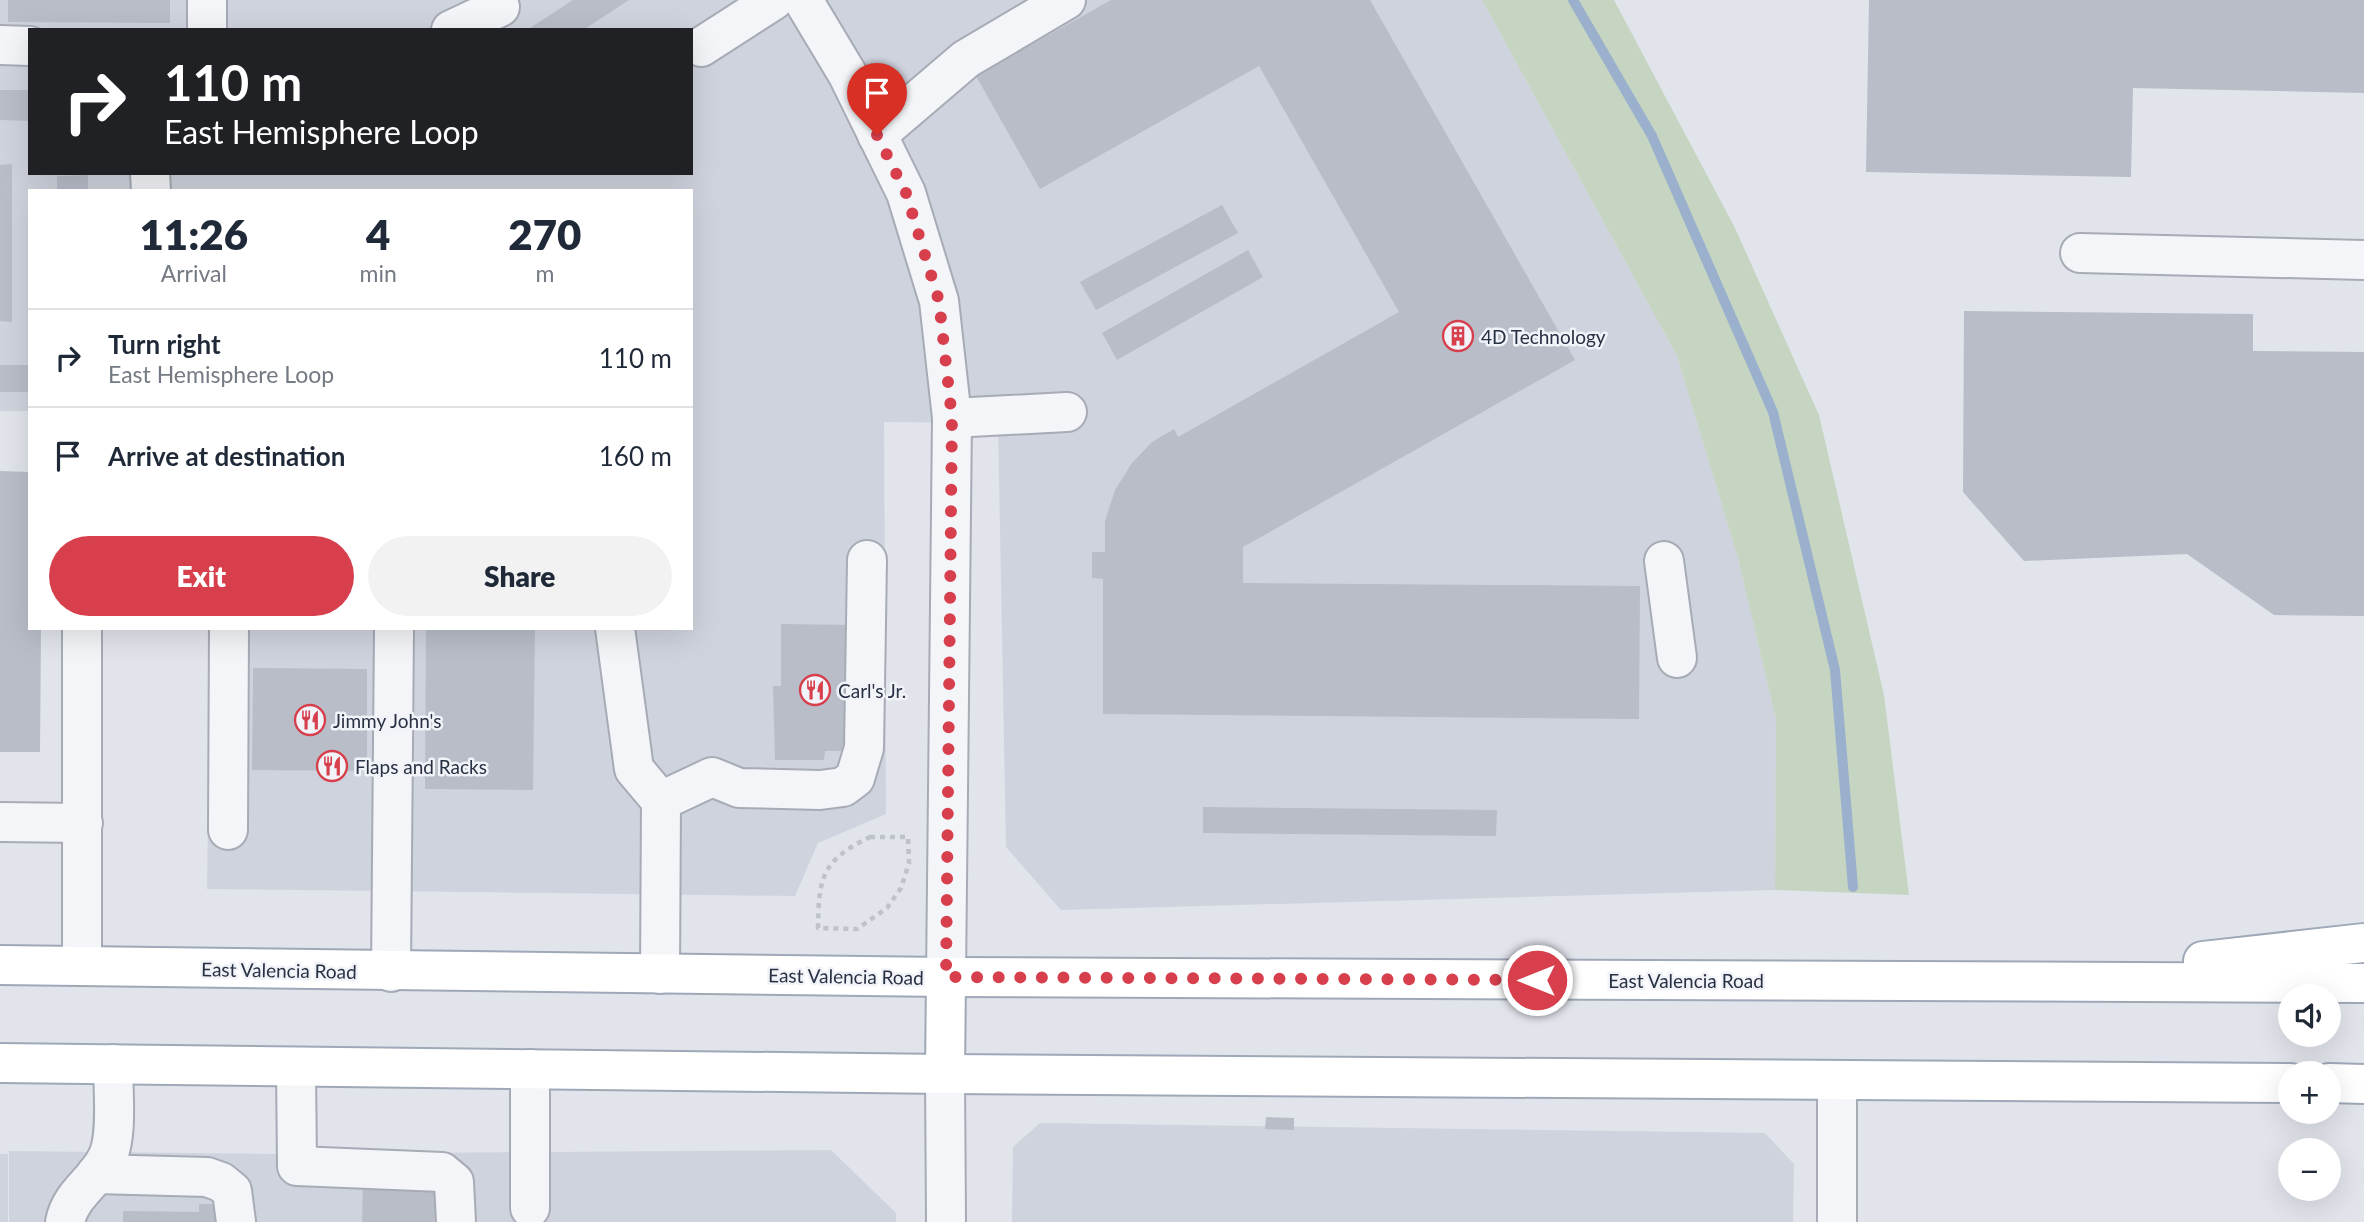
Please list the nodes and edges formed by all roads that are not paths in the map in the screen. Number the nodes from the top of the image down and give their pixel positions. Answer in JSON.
{"nodes":[{"id":1,"x":207,"y":0,"type":"edge"},
{"id":2,"x":774,"y":0,"type":"edge"},
{"id":3,"x":803,"y":0,"type":"edge"},
{"id":4,"x":1066,"y":0,"type":"edge"},
{"id":5,"x":500,"y":7,"type":"dead end"},
{"id":6,"x":207,"y":28,"type":"edge"},
{"id":7,"x":455,"y":28,"type":"edge"},
{"id":8,"x":0,"y":45,"type":"edge"},
{"id":9,"x":28,"y":46,"type":"edge"},
{"id":10,"x":701,"y":47,"type":"dead end"},
{"id":11,"x":877,"y":135,"type":"junction"},
{"id":12,"x":2080,"y":253,"type":"dead end"},
{"id":13,"x":2364,"y":260,"type":"edge"},
{"id":14,"x":1067,"y":412,"type":"dead end"},
{"id":15,"x":952,"y":418,"type":"junction"},
{"id":16,"x":867,"y":560,"type":"dead end"},
{"id":17,"x":1664,"y":561,"type":"dead end"},
{"id":18,"x":82,"y":630,"type":"edge"},
{"id":19,"x":229,"y":630,"type":"edge"},
{"id":20,"x":394,"y":630,"type":"edge"},
{"id":21,"x":615,"y":630,"type":"edge"},
{"id":22,"x":1676,"y":659,"type":"dead end"},
{"id":23,"x":661,"y":801,"type":"junction"},
{"id":24,"x":0,"y":822,"type":"edge"},
{"id":25,"x":83,"y":823,"type":"junction"},
{"id":26,"x":228,"y":830,"type":"dead end"},
{"id":27,"x":2364,"y":943,"type":"edge"},
{"id":28,"x":0,"y":964,"type":"edge"},
{"id":29,"x":82,"y":966,"type":"junction"},
{"id":30,"x":391,"y":972,"type":"junction"},
{"id":31,"x":660,"y":974,"type":"junction"},
{"id":32,"x":946,"y":977,"type":"junction"},
{"id":33,"x":2012,"y":982,"type":"junction"},
{"id":34,"x":2364,"y":982,"type":"edge"},
{"id":35,"x":0,"y":1063,"type":"edge"},
{"id":36,"x":113,"y":1064,"type":"junction"},
{"id":37,"x":296,"y":1067,"type":"junction"},
{"id":38,"x":530,"y":1069,"type":"junction"},
{"id":39,"x":945,"y":1074,"type":"junction"},
{"id":40,"x":1837,"y":1080,"type":"junction"},
{"id":41,"x":2278,"y":1083,"type":"edge"},
{"id":42,"x":2341,"y":1083,"type":"edge"},
{"id":43,"x":2364,"y":1084,"type":"edge"},
{"id":44,"x":96,"y":1174,"type":"junction"},
{"id":45,"x":530,"y":1208,"type":"dead end"},
{"id":46,"x":65,"y":1222,"type":"edge"},
{"id":47,"x":236,"y":1222,"type":"edge"},
{"id":48,"x":456,"y":1222,"type":"edge"},
{"id":49,"x":946,"y":1222,"type":"edge"},
{"id":50,"x":1837,"y":1222,"type":"edge"}],
"edges":[{"from":1,"to":6,"type":"street"},
{"from":2,"to":10,"type":"street"},
{"from":3,"to":11,"type":"street"},
{"from":4,"to":11,"type":"street"},
{"from":5,"to":7,"type":"street"},
{"from":8,"to":9,"type":"street"},
{"from":11,"to":15,"type":"street"},
{"from":12,"to":13,"type":"street"},
{"from":14,"to":15,"type":"street"},
{"from":15,"to":32,"type":"street"},
{"from":16,"to":23,"type":"street"},
{"from":17,"to":22,"type":"street"},
{"from":18,"to":25,"type":"street"},
{"from":19,"to":26,"type":"street"},
{"from":20,"to":30,"type":"street"},
{"from":21,"to":23,"type":"street"},
{"from":23,"to":31,"type":"street"},
{"from":24,"to":25,"type":"street"},
{"from":25,"to":29,"type":"street"},
{"from":27,"to":33,"type":"main road"},
{"from":28,"to":29,"type":"main road","name":"East Valencia Road"},
{"from":29,"to":30,"type":"main road","name":"East Valencia Road"},
{"from":30,"to":31,"type":"main road","name":"East Valencia Road"},
{"from":31,"to":32,"type":"main road","name":"East Valencia Road"},
{"from":32,"to":33,"type":"main road","name":"East Valencia Road"},
{"from":32,"to":39,"type":"main road"},
{"from":33,"to":34,"type":"main road","name":"East Valencia Road"},
{"from":35,"to":36,"type":"main road"},
{"from":36,"to":37,"type":"main road"},
{"from":36,"to":44,"type":"street"},
{"from":37,"to":38,"type":"main road"},
{"from":37,"to":48,"type":"street"},
{"from":38,"to":39,"type":"main road"},
{"from":38,"to":45,"type":"street"},
{"from":39,"to":40,"type":"main road"},
{"from":39,"to":49,"type":"street"},
{"from":40,"to":41,"type":"main road"},
{"from":40,"to":50,"type":"street"},
{"from":42,"to":43,"type":"main road"},
{"from":44,"to":46,"type":"street"},
{"from":44,"to":47,"type":"street"}]}
